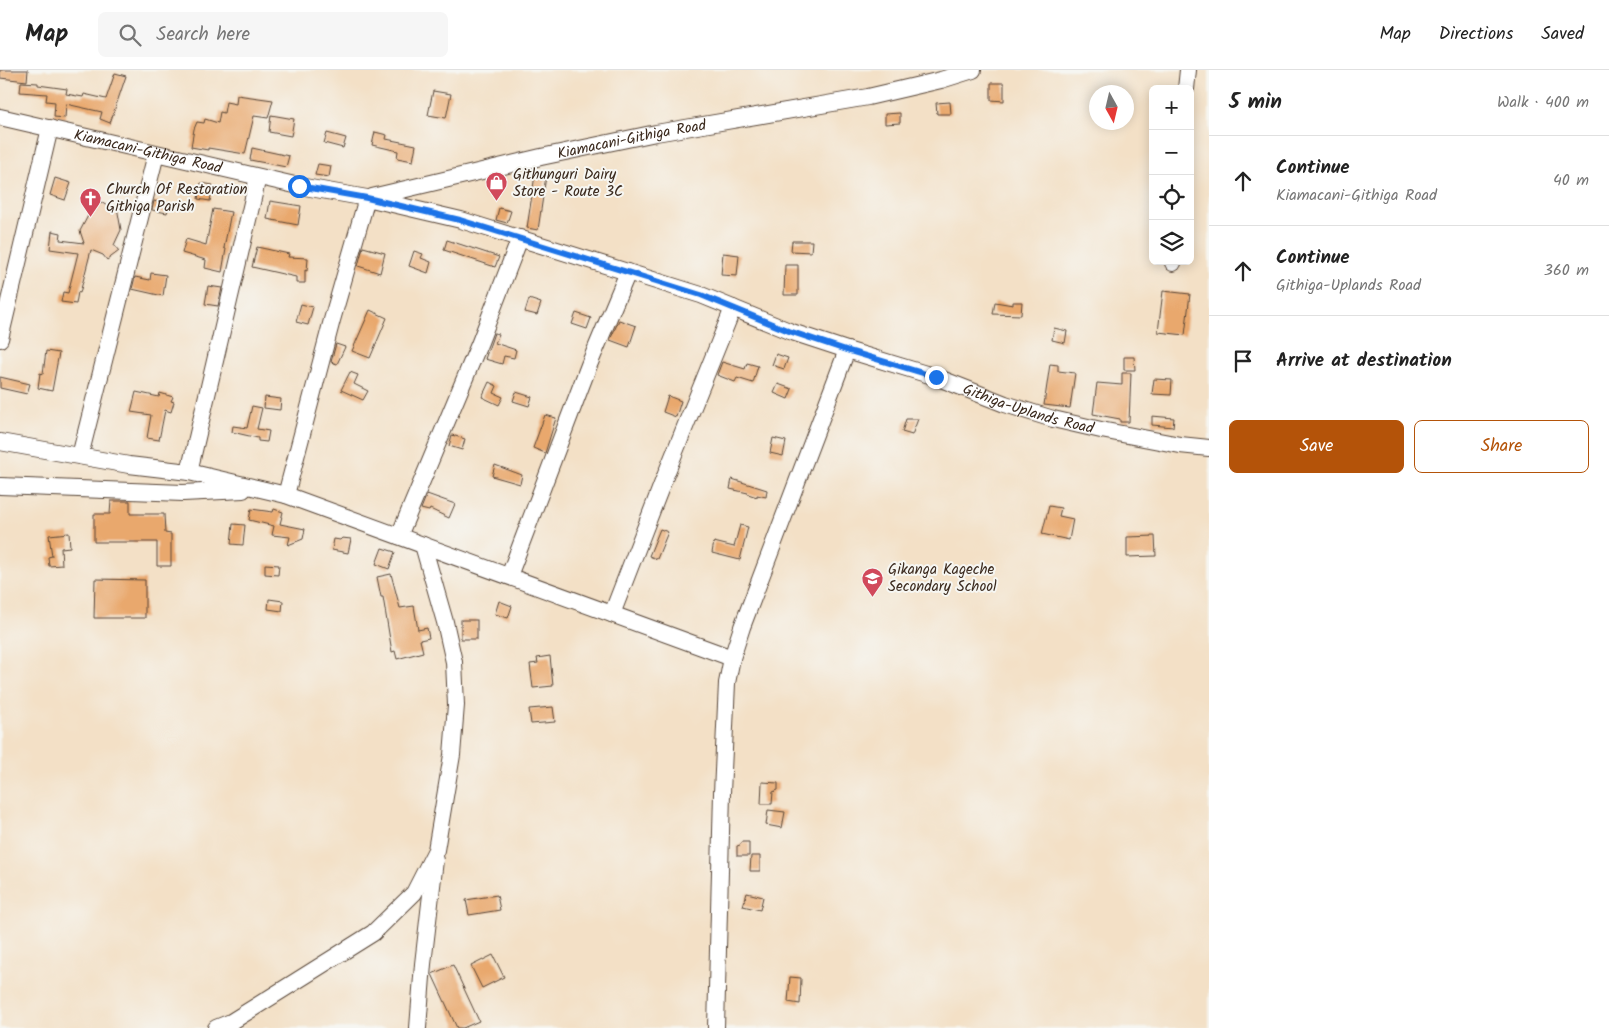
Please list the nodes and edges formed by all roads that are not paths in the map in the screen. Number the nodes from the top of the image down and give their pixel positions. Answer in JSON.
{"nodes":[{"id":1,"x":973,"y":70,"type":"edge"},
{"id":2,"x":1188,"y":70,"type":"edge"},
{"id":3,"x":1186,"y":85,"type":"edge"},
{"id":4,"x":0,"y":117,"type":"edge"},
{"id":5,"x":50,"y":128,"type":"junction"},
{"id":6,"x":156,"y":154,"type":"junction"},
{"id":7,"x":258,"y":176,"type":"junction"},
{"id":8,"x":367,"y":198,"type":"junction"},
{"id":9,"x":520,"y":238,"type":"junction"},
{"id":10,"x":628,"y":272,"type":"junction"},
{"id":11,"x":733,"y":308,"type":"junction"},
{"id":12,"x":0,"y":339,"type":"edge"},
{"id":13,"x":846,"y":350,"type":"junction"},
{"id":14,"x":0,"y":442,"type":"edge"},
{"id":15,"x":1209,"y":448,"type":"edge"},
{"id":16,"x":80,"y":456,"type":"junction"},
{"id":17,"x":189,"y":472,"type":"junction"},
{"id":18,"x":0,"y":486,"type":"edge"},
{"id":19,"x":260,"y":489,"type":"junction"},
{"id":20,"x":286,"y":495,"type":"junction"},
{"id":21,"x":399,"y":536,"type":"junction"},
{"id":22,"x":423,"y":544,"type":"junction"},
{"id":23,"x":509,"y":576,"type":"junction"},
{"id":24,"x":612,"y":614,"type":"junction"},
{"id":25,"x":732,"y":658,"type":"junction"},
{"id":26,"x":436,"y":850,"type":"junction"},
{"id":27,"x":216,"y":1028,"type":"edge"},
{"id":28,"x":418,"y":1028,"type":"edge"},
{"id":29,"x":716,"y":1028,"type":"edge"}],
"edges":[{"from":1,"to":8,"type":"street","name":"Kiamacani-Githiga Road"},
{"from":2,"to":3,"type":"street"},
{"from":4,"to":5,"type":"street","name":"Kiamacani-Githiga Road"},
{"from":5,"to":6,"type":"street","name":"Kiamacani-Githiga Road"},
{"from":5,"to":12,"type":"street"},
{"from":6,"to":7,"type":"street","name":"Kiamacani-Githiga Road"},
{"from":6,"to":16,"type":"street"},
{"from":7,"to":8,"type":"street","name":"Kiamacani-Githiga Road"},
{"from":7,"to":17,"type":"street"},
{"from":8,"to":9,"type":"street","name":"Githiga-Uplands Road"},
{"from":8,"to":20,"type":"street"},
{"from":9,"to":10,"type":"street","name":"Githiga-Uplands Road"},
{"from":9,"to":21,"type":"street"},
{"from":10,"to":11,"type":"street","name":"Githiga-Uplands Road"},
{"from":10,"to":23,"type":"street"},
{"from":11,"to":13,"type":"street","name":"Githiga-Uplands Road"},
{"from":11,"to":24,"type":"street"},
{"from":13,"to":15,"type":"street","name":"Githiga-Uplands Road"},
{"from":13,"to":25,"type":"street"},
{"from":14,"to":16,"type":"street"},
{"from":16,"to":17,"type":"street"},
{"from":17,"to":19,"type":"street"},
{"from":18,"to":19,"type":"street"},
{"from":19,"to":20,"type":"street"},
{"from":20,"to":21,"type":"street"},
{"from":21,"to":22,"type":"street"},
{"from":22,"to":23,"type":"street"},
{"from":22,"to":26,"type":"street"},
{"from":23,"to":24,"type":"street"},
{"from":24,"to":25,"type":"street"},
{"from":25,"to":29,"type":"street"},
{"from":26,"to":27,"type":"street"},
{"from":26,"to":28,"type":"street"}]}
